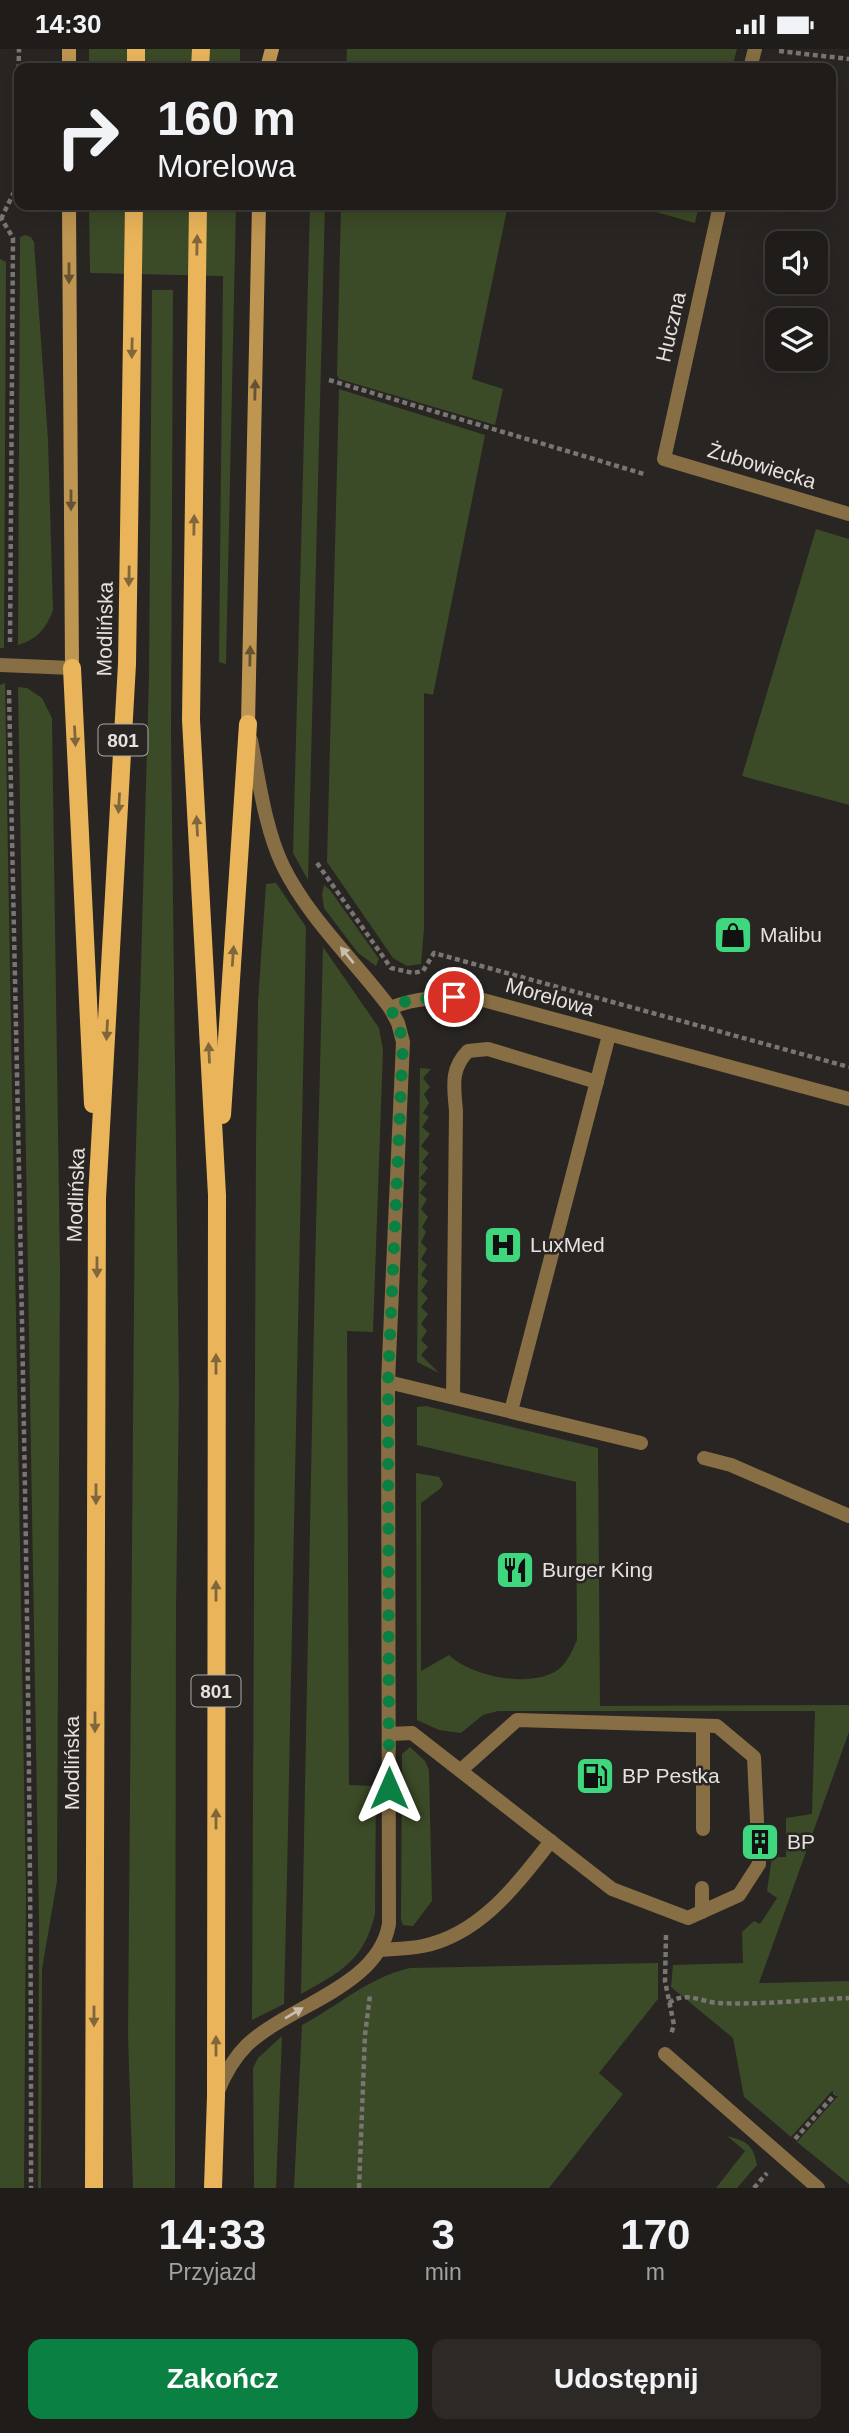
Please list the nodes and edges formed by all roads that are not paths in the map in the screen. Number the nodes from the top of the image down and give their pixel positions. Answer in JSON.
{"nodes":[{"id":1,"x":69,"y":210,"type":"edge"},
{"id":2,"x":134,"y":210,"type":"edge"},
{"id":3,"x":198,"y":210,"type":"edge"},
{"id":4,"x":259,"y":210,"type":"edge"},
{"id":5,"x":719,"y":210,"type":"edge"},
{"id":6,"x":664,"y":459,"type":"joint"},
{"id":7,"x":849,"y":514,"type":"edge"},
{"id":8,"x":5,"y":665,"type":"edge"},
{"id":9,"x":72,"y":668,"type":"junction"},
{"id":10,"x":248,"y":724,"type":"junction"},
{"id":11,"x":390,"y":1008,"type":"junction"},
{"id":12,"x":609,"y":1035,"type":"junction"},
{"id":13,"x":597,"y":1081,"type":"junction"},
{"id":14,"x":849,"y":1099,"type":"edge"},
{"id":15,"x":216,"y":1195,"type":"junction"},
{"id":16,"x":97,"y":1199,"type":"junction"},
{"id":17,"x":388,"y":1382,"type":"junction"},
{"id":18,"x":453,"y":1397,"type":"junction"},
{"id":19,"x":511,"y":1411,"type":"junction"},
{"id":20,"x":641,"y":1443,"type":"dead end"},
{"id":21,"x":704,"y":1458,"type":"dead end"},
{"id":22,"x":849,"y":1516,"type":"edge"},
{"id":23,"x":703,"y":1726,"type":"junction"},
{"id":24,"x":390,"y":1734,"type":"junction"},
{"id":25,"x":461,"y":1770,"type":"junction"},
{"id":26,"x":703,"y":1829,"type":"dead end"},
{"id":27,"x":551,"y":1841,"type":"junction"},
{"id":28,"x":702,"y":1888,"type":"dead end"},
{"id":29,"x":702,"y":1912,"type":"junction"},
{"id":30,"x":380,"y":1949,"type":"junction"},
{"id":31,"x":665,"y":2054,"type":"road end"},
{"id":32,"x":216,"y":2096,"type":"junction"},
{"id":33,"x":94,"y":2188,"type":"edge"},
{"id":34,"x":213,"y":2188,"type":"edge"},
{"id":35,"x":818,"y":2188,"type":"edge"}],
"edges":[{"from":1,"to":9,"type":"main road","name":"Modlińska","one_way":true},
{"from":2,"to":16,"type":"main road","name":"Modlińska","number":"801","one_way":true},
{"from":15,"to":3,"type":"main road","number":"801","one_way":true},
{"from":10,"to":4,"type":"main road","one_way":true},
{"from":5,"to":6,"type":"street","name":"Huczna"},
{"from":6,"to":7,"type":"street","name":"Żubowiecka"},
{"from":8,"to":9,"type":"street"},
{"from":9,"to":16,"type":"main road","one_way":true},
{"from":11,"to":10,"type":"street","one_way":true},
{"from":15,"to":10,"type":"main road","one_way":true},
{"from":11,"to":12,"type":"street","name":"Morelowa"},
{"from":11,"to":17,"type":"street"},
{"from":12,"to":13,"type":"street"},
{"from":12,"to":14,"type":"street","name":"Morelowa"},
{"from":13,"to":18,"type":"street"},
{"from":13,"to":19,"type":"street"},
{"from":32,"to":15,"type":"main road","number":"801","one_way":true},
{"from":16,"to":33,"type":"main road","name":"Modlińska","number":"801","one_way":true},
{"from":17,"to":18,"type":"street"},
{"from":17,"to":24,"type":"street"},
{"from":18,"to":19,"type":"street"},
{"from":19,"to":20,"type":"street"},
{"from":21,"to":22,"type":"street"},
{"from":23,"to":25,"type":"street"},
{"from":23,"to":26,"type":"street"},
{"from":23,"to":29,"type":"street"},
{"from":24,"to":25,"type":"street"},
{"from":24,"to":30,"type":"street"},
{"from":25,"to":27,"type":"street"},
{"from":27,"to":29,"type":"street"},
{"from":27,"to":30,"type":"street"},
{"from":28,"to":29,"type":"street"},
{"from":32,"to":30,"type":"street","one_way":true},
{"from":31,"to":35,"type":"street"},
{"from":32,"to":34,"type":"main road","number":"801"}]}
